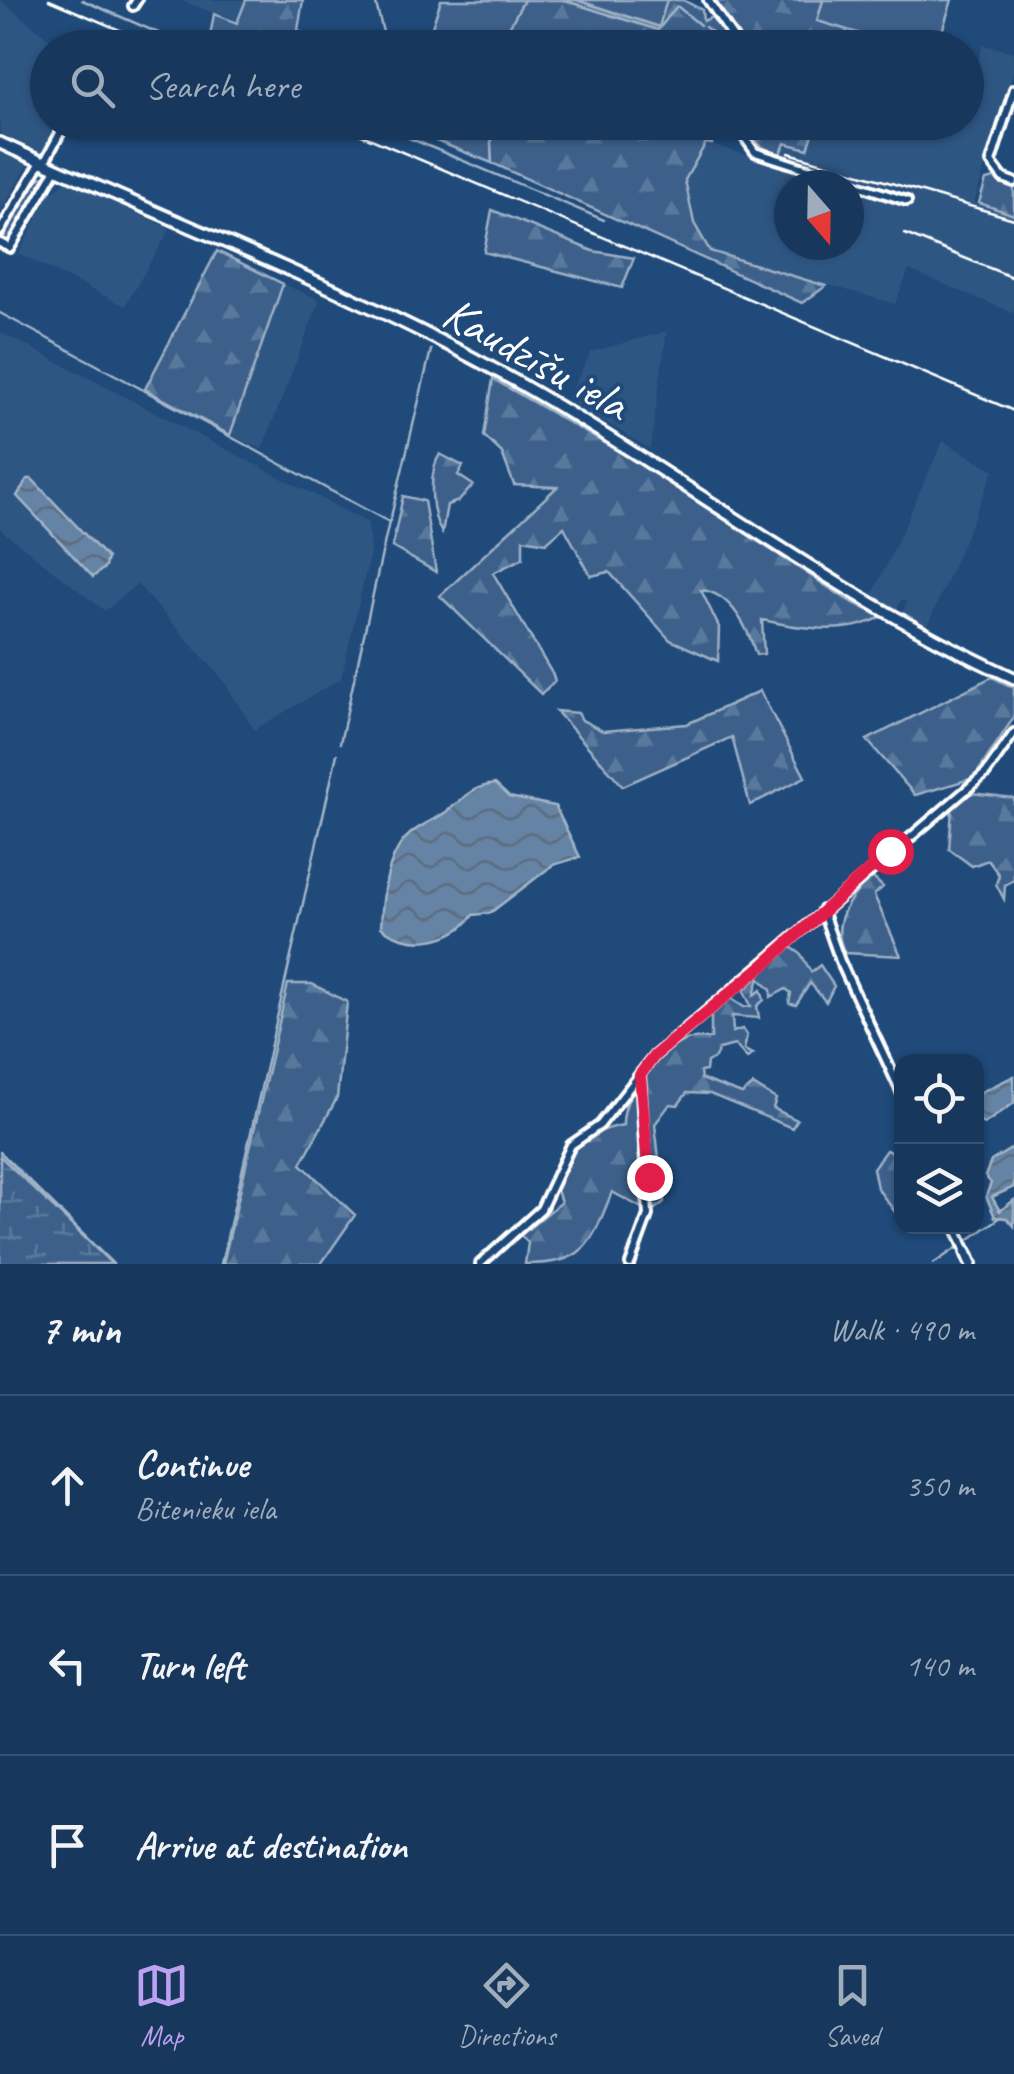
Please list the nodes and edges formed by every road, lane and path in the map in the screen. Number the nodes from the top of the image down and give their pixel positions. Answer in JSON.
{"nodes":[{"id":1,"x":708,"y":0,"type":"edge"},
{"id":2,"x":728,"y":30,"type":"edge"},
{"id":3,"x":1014,"y":89,"type":"edge"},
{"id":4,"x":55,"y":140,"type":"edge"},
{"id":5,"x":747,"y":140,"type":"edge"},
{"id":6,"x":0,"y":143,"type":"edge"},
{"id":7,"x":42,"y":163,"type":"junction"},
{"id":8,"x":56,"y":168,"type":"junction"},
{"id":9,"x":1014,"y":182,"type":"edge"},
{"id":10,"x":907,"y":200,"type":"dead end"},
{"id":11,"x":0,"y":231,"type":"edge"},
{"id":12,"x":0,"y":243,"type":"edge"},
{"id":13,"x":1014,"y":678,"type":"edge"},
{"id":14,"x":1014,"y":734,"type":"edge"},
{"id":15,"x":822,"y":910,"type":"junction"},
{"id":16,"x":640,"y":1075,"type":"junction"},
{"id":17,"x":894,"y":1077,"type":"edge"},
{"id":18,"x":958,"y":1234,"type":"edge"},
{"id":19,"x":966,"y":1252,"type":"joint"},
{"id":20,"x":480,"y":1264,"type":"edge"},
{"id":21,"x":630,"y":1264,"type":"edge"},
{"id":22,"x":971,"y":1264,"type":"edge"}],
"edges":[{"from":1,"to":2,"type":"street"},
{"from":3,"to":9,"type":"street"},
{"from":4,"to":7,"type":"street"},
{"from":5,"to":10,"type":"street"},
{"from":6,"to":7,"type":"street","name":"Kaudzīšu iela"},
{"from":7,"to":8,"type":"street","name":"Kaudzīšu iela"},
{"from":7,"to":11,"type":"street"},
{"from":8,"to":12,"type":"street"},
{"from":8,"to":13,"type":"street","name":"Kaudzīšu iela"},
{"from":14,"to":15,"type":"street"},
{"from":15,"to":16,"type":"street"},
{"from":15,"to":17,"type":"street"},
{"from":16,"to":20,"type":"street"},
{"from":16,"to":21,"type":"street"},
{"from":18,"to":19,"type":"street"},
{"from":19,"to":22,"type":"street"}]}
